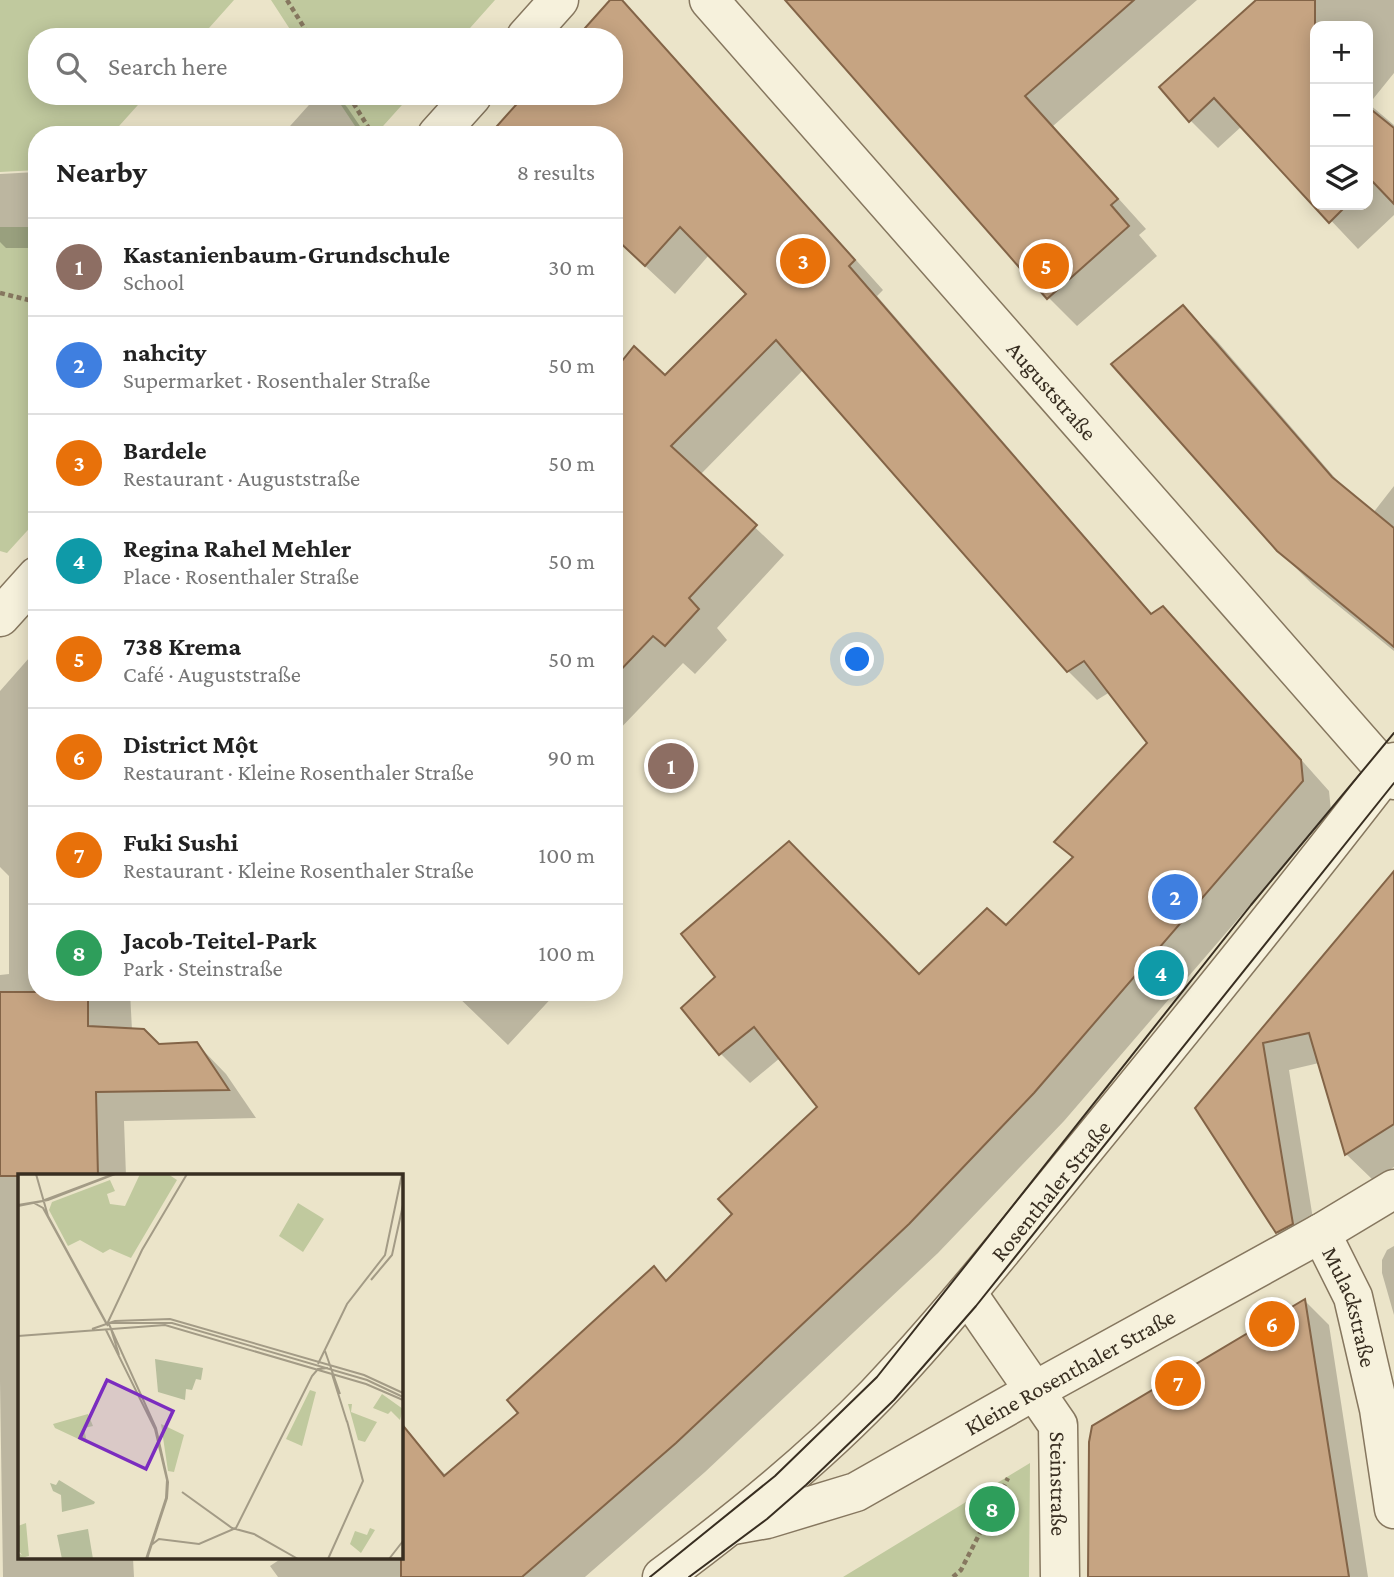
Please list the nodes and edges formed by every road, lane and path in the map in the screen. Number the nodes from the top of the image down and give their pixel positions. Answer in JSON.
{"nodes":[{"id":1,"x":287,"y":0,"type":"edge"},
{"id":2,"x":559,"y":0,"type":"edge"},
{"id":3,"x":709,"y":0,"type":"edge"},
{"id":4,"x":304,"y":28,"type":"edge"},
{"id":5,"x":534,"y":28,"type":"edge"},
{"id":6,"x":355,"y":105,"type":"edge"},
{"id":7,"x":464,"y":105,"type":"edge"},
{"id":8,"x":367,"y":126,"type":"edge"},
{"id":9,"x":445,"y":126,"type":"edge"},
{"id":10,"x":0,"y":293,"type":"edge"},
{"id":11,"x":28,"y":300,"type":"edge"},
{"id":12,"x":28,"y":586,"type":"edge"},
{"id":13,"x":0,"y":617,"type":"edge"},
{"id":14,"x":1392,"y":771,"type":"edge"},
{"id":15,"x":1394,"y":1189,"type":"edge"},
{"id":16,"x":1321,"y":1233,"type":"junction"},
{"id":17,"x":967,"y":1293,"type":"junction"},
{"id":18,"x":1034,"y":1391,"type":"junction"},
{"id":19,"x":1011,"y":1471,"type":"dead end"},
{"id":20,"x":1394,"y":1509,"type":"edge"},
{"id":21,"x":733,"y":1525,"type":"junction"},
{"id":22,"x":662,"y":1577,"type":"edge"},
{"id":23,"x":953,"y":1577,"type":"edge"},
{"id":24,"x":1060,"y":1577,"type":"edge"}],
"edges":[{"from":1,"to":4,"type":"path"},
{"from":2,"to":5,"type":"street"},
{"from":3,"to":14,"type":"street","name":"Auguststraße"},
{"from":6,"to":8,"type":"path"},
{"from":7,"to":9,"type":"street"},
{"from":10,"to":11,"type":"path"},
{"from":12,"to":13,"type":"street"},
{"from":14,"to":17,"type":"street","name":"Rosenthaler Straße"},
{"from":15,"to":16,"type":"street","name":"Kleine Rosenthaler Straße"},
{"from":16,"to":18,"type":"street","name":"Kleine Rosenthaler Straße"},
{"from":16,"to":20,"type":"street","name":"Mulackstraße"},
{"from":17,"to":18,"type":"street","name":"Steinstraße"},
{"from":17,"to":21,"type":"street","name":"Rosenthaler Straße"},
{"from":18,"to":21,"type":"street","name":"Kleine Rosenthaler Straße"},
{"from":18,"to":24,"type":"street","name":"Steinstraße"},
{"from":19,"to":23,"type":"path"},
{"from":21,"to":22,"type":"street","name":"Rosenthaler Straße"}]}
